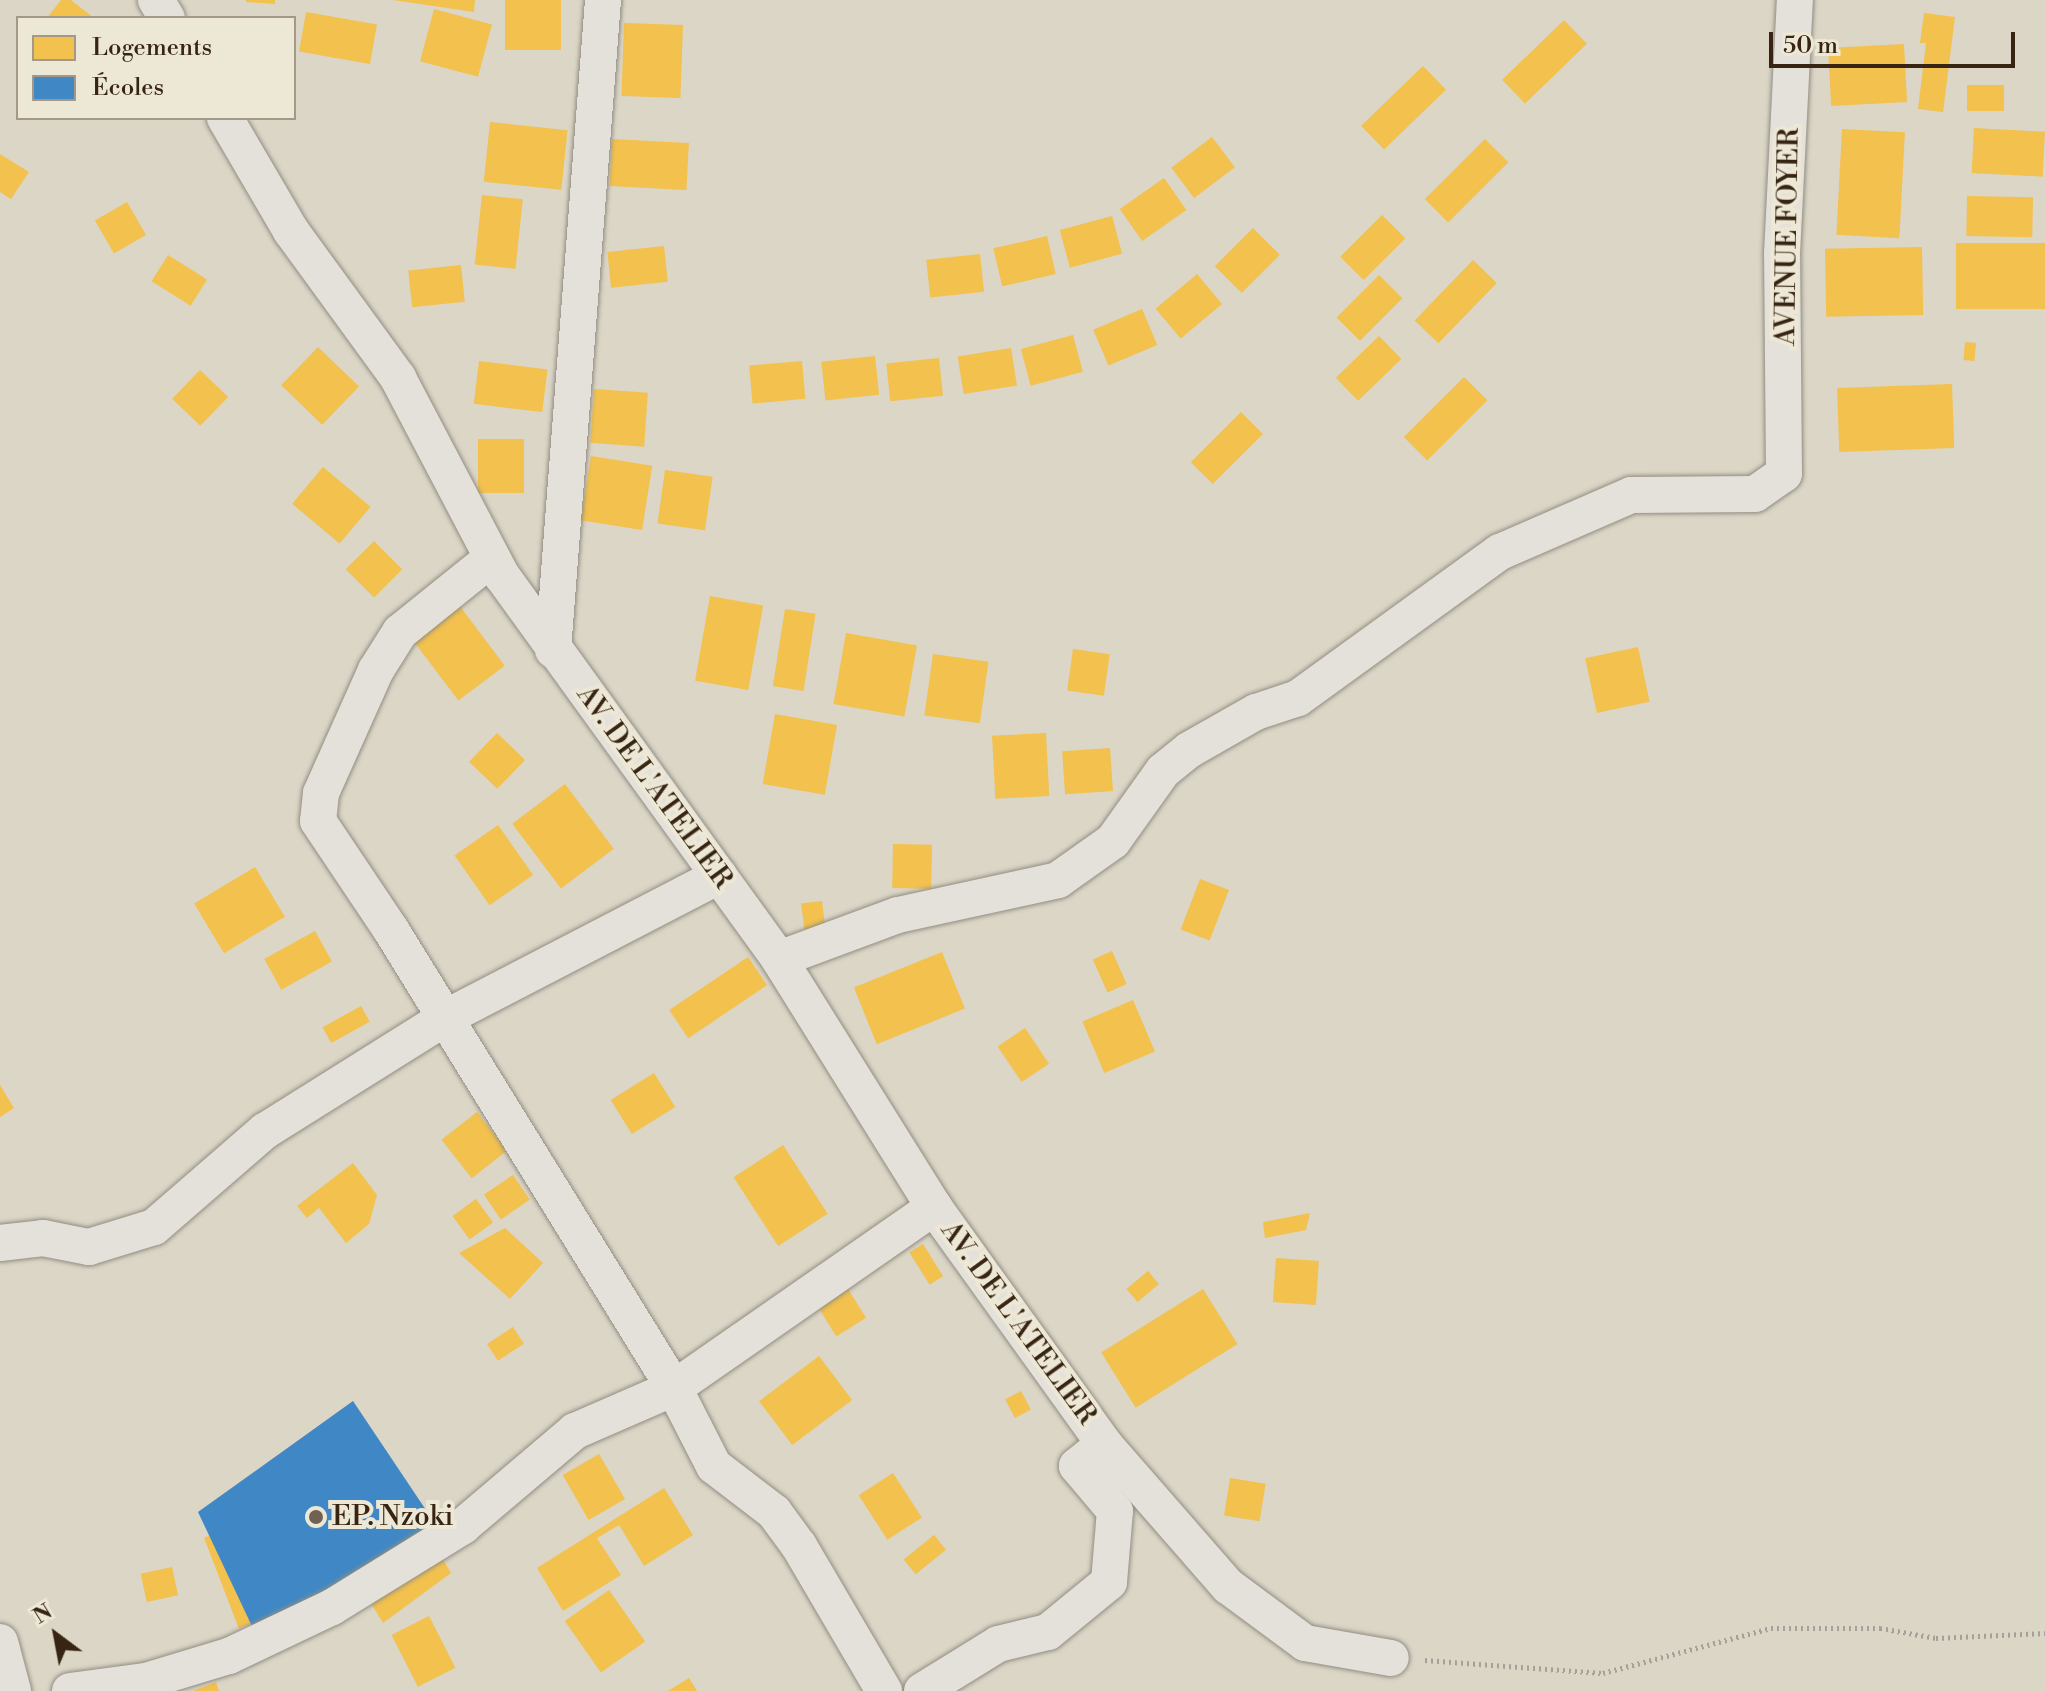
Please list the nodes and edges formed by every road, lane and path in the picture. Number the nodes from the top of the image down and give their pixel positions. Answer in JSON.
{"nodes":[{"id":1,"x":603,"y":0,"type":"edge"},
{"id":2,"x":1795,"y":0,"type":"edge"},
{"id":3,"x":226,"y":120,"type":"edge"},
{"id":4,"x":492,"y":558,"type":"junction"},
{"id":5,"x":553,"y":650,"type":"junction"},
{"id":6,"x":719,"y":876,"type":"junction"},
{"id":7,"x":779,"y":959,"type":"junction"},
{"id":8,"x":445,"y":1018,"type":"junction"},
{"id":9,"x":934,"y":1207,"type":"junction"},
{"id":10,"x":0,"y":1243,"type":"edge"},
{"id":11,"x":674,"y":1388,"type":"junction"},
{"id":12,"x":1104,"y":1444,"type":"junction"},
{"id":13,"x":2045,"y":1633,"type":"edge"},
{"id":14,"x":0,"y":1642,"type":"edge"},
{"id":15,"x":1391,"y":1658,"type":"joint"},
{"id":16,"x":13,"y":1691,"type":"edge"},
{"id":17,"x":70,"y":1691,"type":"edge"},
{"id":18,"x":884,"y":1691,"type":"edge"},
{"id":19,"x":922,"y":1691,"type":"edge"}],
"edges":[{"from":1,"to":5,"type":"street"},
{"from":2,"to":7,"type":"street","name":"AVENUE FOYER"},
{"from":3,"to":4,"type":"street","name":"AV. DE L'ATELIER"},
{"from":4,"to":5,"type":"street","name":"AV. DE L'ATELIER"},
{"from":4,"to":8,"type":"street"},
{"from":5,"to":6,"type":"street","name":"AV. DE L'ATELIER"},
{"from":6,"to":7,"type":"street","name":"AV. DE L'ATELIER"},
{"from":6,"to":8,"type":"street"},
{"from":7,"to":9,"type":"street","name":"AV. DE L'ATELIER"},
{"from":8,"to":10,"type":"street"},
{"from":8,"to":11,"type":"street"},
{"from":9,"to":11,"type":"street"},
{"from":9,"to":12,"type":"street","name":"AV. DE L'ATELIER"},
{"from":11,"to":17,"type":"street"},
{"from":11,"to":18,"type":"street"},
{"from":12,"to":15,"type":"street","name":"AV. DE L'ATELIER"},
{"from":12,"to":19,"type":"street"},
{"from":13,"to":15,"type":"path"},
{"from":14,"to":16,"type":"street"}]}
